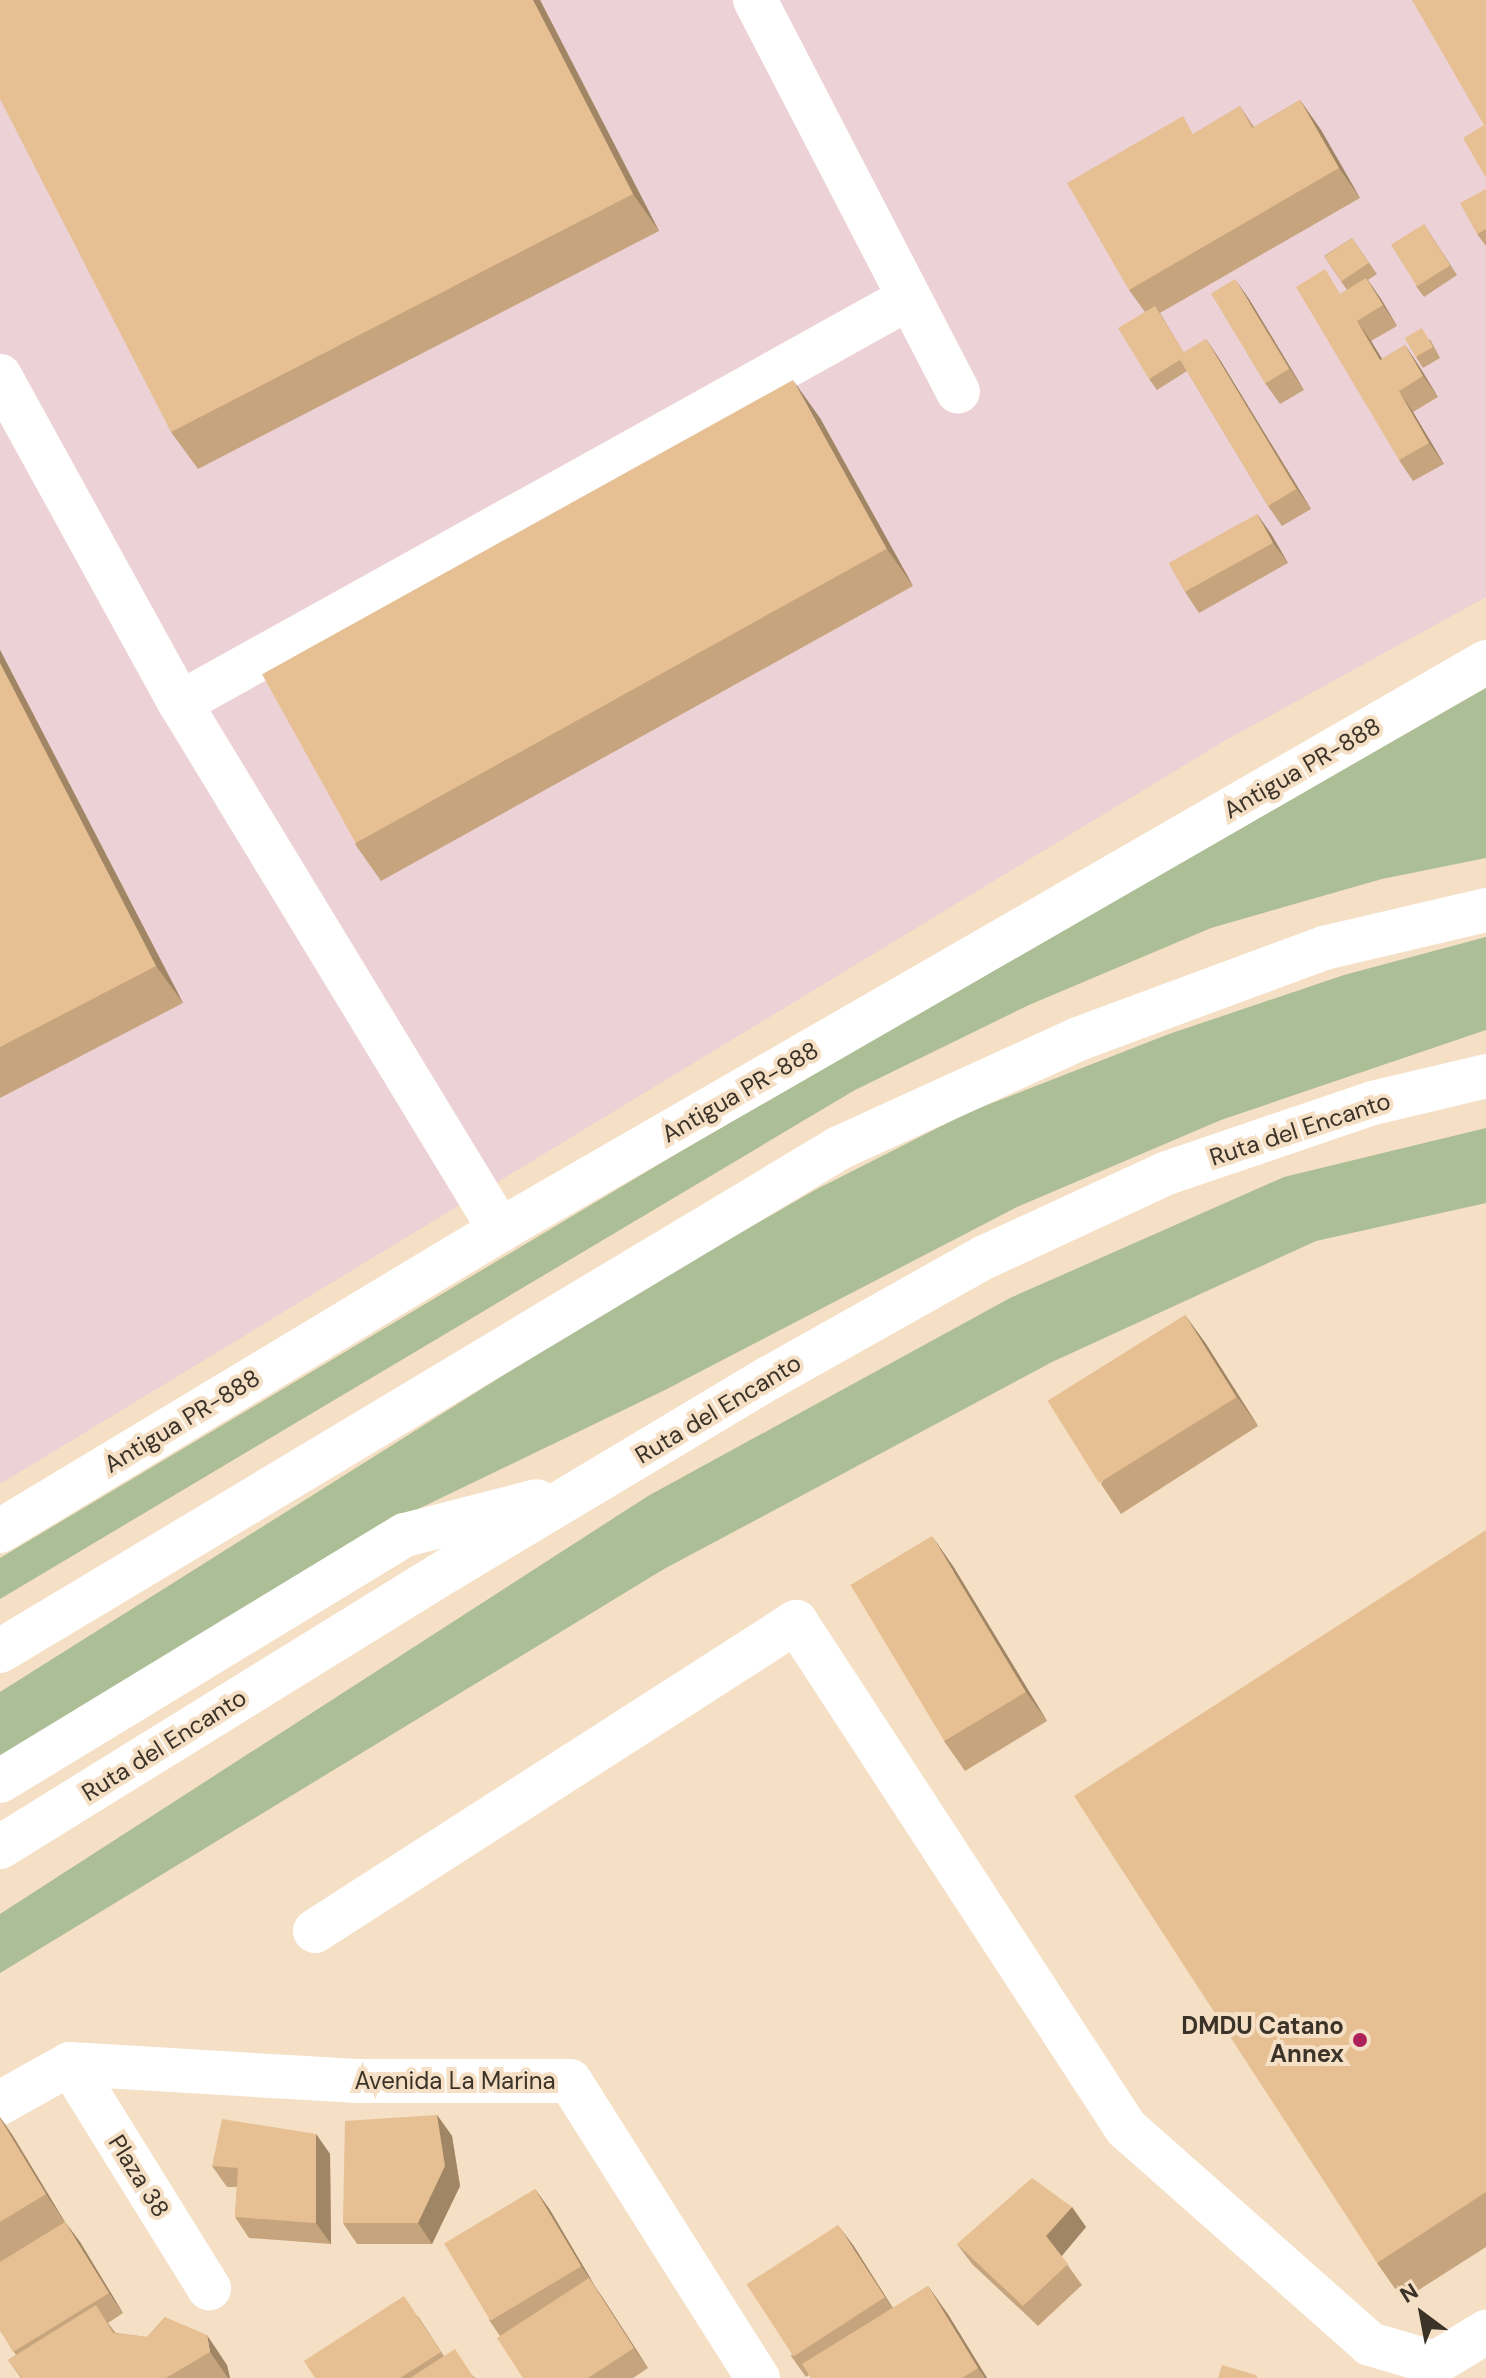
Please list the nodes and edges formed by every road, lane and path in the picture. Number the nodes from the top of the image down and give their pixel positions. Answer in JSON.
{"nodes":[{"id":1,"x":755,"y":0,"type":"edge"},
{"id":2,"x":909,"y":298,"type":"junction"},
{"id":3,"x":0,"y":376,"type":"edge"},
{"id":4,"x":958,"y":392,"type":"dead end"},
{"id":5,"x":1486,"y":662,"type":"edge"},
{"id":6,"x":180,"y":703,"type":"junction"},
{"id":7,"x":1486,"y":910,"type":"edge"},
{"id":8,"x":1486,"y":1076,"type":"edge"},
{"id":9,"x":500,"y":1230,"type":"junction"},
{"id":10,"x":584,"y":1489,"type":"junction"},
{"id":11,"x":0,"y":1531,"type":"edge"},
{"id":12,"x":0,"y":1651,"type":"edge"},
{"id":13,"x":0,"y":1781,"type":"edge"},
{"id":14,"x":0,"y":1847,"type":"edge"},
{"id":15,"x":315,"y":1931,"type":"dead end"},
{"id":16,"x":70,"y":2064,"type":"junction"},
{"id":17,"x":0,"y":2103,"type":"edge"},
{"id":18,"x":209,"y":2288,"type":"dead end"},
{"id":19,"x":1486,"y":2332,"type":"edge"},
{"id":20,"x":758,"y":2378,"type":"edge"}],
"edges":[{"from":1,"to":2,"type":"street"},
{"from":2,"to":4,"type":"street"},
{"from":2,"to":6,"type":"street"},
{"from":3,"to":6,"type":"street"},
{"from":5,"to":9,"type":"street","name":"Antigua PR-888"},
{"from":6,"to":9,"type":"street"},
{"from":7,"to":12,"type":"street"},
{"from":8,"to":10,"type":"street","name":"Ruta del Encanto"},
{"from":9,"to":11,"type":"street","name":"Antigua PR-888"},
{"from":10,"to":13,"type":"street"},
{"from":10,"to":14,"type":"street","name":"Ruta del Encanto"},
{"from":15,"to":19,"type":"street"},
{"from":16,"to":17,"type":"street"},
{"from":16,"to":18,"type":"street","name":"Plaza 38"},
{"from":16,"to":20,"type":"street","name":"Avenida La Marina"}]}
